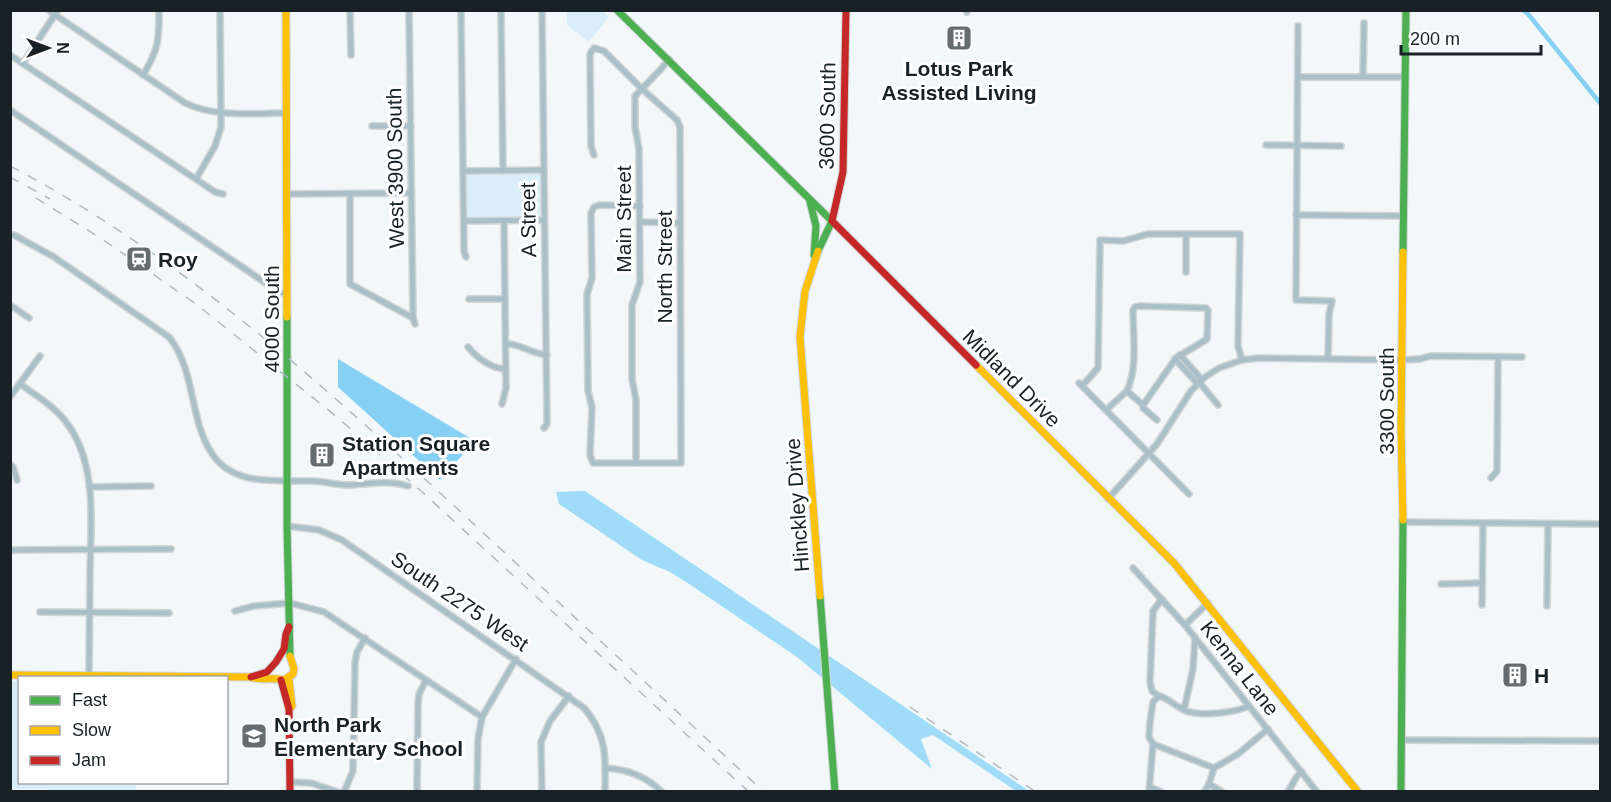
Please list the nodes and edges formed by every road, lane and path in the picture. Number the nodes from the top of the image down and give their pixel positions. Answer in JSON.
{"nodes":[{"id":1,"x":48,"y":10,"type":"edge"},
{"id":2,"x":159,"y":10,"type":"edge"},
{"id":3,"x":220,"y":10,"type":"edge"},
{"id":4,"x":286,"y":10,"type":"edge"},
{"id":5,"x":350,"y":10,"type":"edge"},
{"id":6,"x":409,"y":10,"type":"edge"},
{"id":7,"x":461,"y":10,"type":"edge"},
{"id":8,"x":501,"y":10,"type":"edge"},
{"id":9,"x":542,"y":10,"type":"edge"},
{"id":10,"x":617,"y":10,"type":"edge"},
{"id":11,"x":846,"y":10,"type":"edge"},
{"id":12,"x":1406,"y":10,"type":"edge"},
{"id":13,"x":56,"y":13,"type":"edge"},
{"id":14,"x":1364,"y":23,"type":"dead end"},
{"id":15,"x":1298,"y":26,"type":"dead end"},
{"id":16,"x":10,"y":55,"type":"edge"},
{"id":17,"x":351,"y":55,"type":"dead end"},
{"id":18,"x":669,"y":59,"type":"junction"},
{"id":19,"x":23,"y":63,"type":"junction"},
{"id":20,"x":143,"y":75,"type":"junction"},
{"id":21,"x":1298,"y":77,"type":"junction"},
{"id":22,"x":1363,"y":77,"type":"junction"},
{"id":23,"x":1405,"y":77,"type":"junction"},
{"id":24,"x":642,"y":89,"type":"junction"},
{"id":25,"x":10,"y":110,"type":"edge"},
{"id":26,"x":221,"y":112,"type":"junction"},
{"id":27,"x":287,"y":113,"type":"junction"},
{"id":28,"x":372,"y":126,"type":"dead end"},
{"id":29,"x":411,"y":126,"type":"junction"},
{"id":30,"x":1297,"y":145,"type":"junction"},
{"id":31,"x":1266,"y":146,"type":"dead end"},
{"id":32,"x":1341,"y":146,"type":"dead end"},
{"id":33,"x":594,"y":155,"type":"dead end"},
{"id":34,"x":544,"y":170,"type":"junction"},
{"id":35,"x":463,"y":171,"type":"junction"},
{"id":36,"x":503,"y":171,"type":"junction"},
{"id":37,"x":196,"y":179,"type":"junction"},
{"id":38,"x":411,"y":193,"type":"junction"},
{"id":39,"x":223,"y":194,"type":"dead end"},
{"id":40,"x":287,"y":194,"type":"junction"},
{"id":41,"x":350,"y":194,"type":"junction"},
{"id":42,"x":810,"y":200,"type":"junction"},
{"id":43,"x":640,"y":206,"type":"junction"},
{"id":44,"x":1296,"y":215,"type":"junction"},
{"id":45,"x":1404,"y":216,"type":"junction"},
{"id":46,"x":544,"y":220,"type":"junction"},
{"id":47,"x":464,"y":221,"type":"junction"},
{"id":48,"x":504,"y":221,"type":"junction"},
{"id":49,"x":640,"y":222,"type":"junction"},
{"id":50,"x":832,"y":222,"type":"junction"},
{"id":51,"x":680,"y":223,"type":"junction"},
{"id":52,"x":14,"y":235,"type":"dead end"},
{"id":53,"x":1186,"y":235,"type":"junction"},
{"id":54,"x":466,"y":256,"type":"dead end"},
{"id":55,"x":814,"y":256,"type":"junction"},
{"id":56,"x":1186,"y":272,"type":"dead end"},
{"id":57,"x":287,"y":294,"type":"junction"},
{"id":58,"x":469,"y":299,"type":"dead end"},
{"id":59,"x":505,"y":299,"type":"junction"},
{"id":60,"x":10,"y":305,"type":"edge"},
{"id":61,"x":29,"y":318,"type":"dead end"},
{"id":62,"x":506,"y":344,"type":"junction"},
{"id":63,"x":468,"y":347,"type":"dead end"},
{"id":64,"x":547,"y":355,"type":"junction"},
{"id":65,"x":40,"y":356,"type":"dead end"},
{"id":66,"x":1178,"y":357,"type":"junction"},
{"id":67,"x":1498,"y":357,"type":"junction"},
{"id":68,"x":1522,"y":357,"type":"dead end"},
{"id":69,"x":1328,"y":359,"type":"junction"},
{"id":70,"x":1242,"y":360,"type":"junction"},
{"id":71,"x":1402,"y":360,"type":"junction"},
{"id":72,"x":506,"y":369,"type":"junction"},
{"id":73,"x":1200,"y":382,"type":"junction"},
{"id":74,"x":20,"y":384,"type":"junction"},
{"id":75,"x":1127,"y":391,"type":"junction"},
{"id":76,"x":10,"y":397,"type":"edge"},
{"id":77,"x":501,"y":404,"type":"dead end"},
{"id":78,"x":1143,"y":405,"type":"junction"},
{"id":79,"x":1218,"y":405,"type":"dead end"},
{"id":80,"x":1106,"y":410,"type":"junction"},
{"id":81,"x":1157,"y":420,"type":"dead end"},
{"id":82,"x":544,"y":428,"type":"dead end"},
{"id":83,"x":1149,"y":453,"type":"junction"},
{"id":84,"x":636,"y":463,"type":"junction"},
{"id":85,"x":10,"y":464,"type":"edge"},
{"id":86,"x":1491,"y":478,"type":"dead end"},
{"id":87,"x":17,"y":480,"type":"dead end"},
{"id":88,"x":287,"y":481,"type":"junction"},
{"id":89,"x":89,"y":486,"type":"junction"},
{"id":90,"x":151,"y":486,"type":"dead end"},
{"id":91,"x":408,"y":486,"type":"dead end"},
{"id":92,"x":1189,"y":494,"type":"dead end"},
{"id":93,"x":1108,"y":499,"type":"junction"},
{"id":94,"x":1402,"y":522,"type":"junction"},
{"id":95,"x":1483,"y":523,"type":"junction"},
{"id":96,"x":1548,"y":524,"type":"junction"},
{"id":97,"x":1600,"y":524,"type":"edge"},
{"id":98,"x":287,"y":526,"type":"junction"},
{"id":99,"x":90,"y":549,"type":"junction"},
{"id":100,"x":171,"y":549,"type":"dead end"},
{"id":101,"x":10,"y":550,"type":"edge"},
{"id":102,"x":1133,"y":568,"type":"dead end"},
{"id":103,"x":1441,"y":584,"type":"dead end"},
{"id":104,"x":1481,"y":584,"type":"junction"},
{"id":105,"x":1162,"y":599,"type":"junction"},
{"id":106,"x":290,"y":603,"type":"junction"},
{"id":107,"x":1208,"y":603,"type":"junction"},
{"id":108,"x":1482,"y":605,"type":"dead end"},
{"id":109,"x":1547,"y":606,"type":"dead end"},
{"id":110,"x":235,"y":611,"type":"dead end"},
{"id":111,"x":40,"y":612,"type":"dead end"},
{"id":112,"x":90,"y":613,"type":"junction"},
{"id":113,"x":170,"y":613,"type":"dead end"},
{"id":114,"x":1185,"y":624,"type":"junction"},
{"id":115,"x":289,"y":627,"type":"junction"},
{"id":116,"x":1195,"y":637,"type":"junction"},
{"id":117,"x":365,"y":638,"type":"junction"},
{"id":118,"x":279,"y":658,"type":"junction"},
{"id":119,"x":516,"y":659,"type":"junction"},
{"id":120,"x":291,"y":661,"type":"junction"},
{"id":121,"x":272,"y":667,"type":"junction"},
{"id":122,"x":10,"y":675,"type":"edge"},
{"id":123,"x":89,"y":676,"type":"joint"},
{"id":124,"x":228,"y":677,"type":"edge"},
{"id":125,"x":251,"y":677,"type":"junction"},
{"id":126,"x":282,"y":679,"type":"junction"},
{"id":127,"x":426,"y":680,"type":"junction"},
{"id":128,"x":569,"y":696,"type":"junction"},
{"id":129,"x":1159,"y":696,"type":"junction"},
{"id":130,"x":1249,"y":706,"type":"junction"},
{"id":131,"x":1182,"y":709,"type":"junction"},
{"id":132,"x":482,"y":717,"type":"junction"},
{"id":133,"x":1268,"y":729,"type":"junction"},
{"id":134,"x":1401,"y":740,"type":"junction"},
{"id":135,"x":1600,"y":741,"type":"edge"},
{"id":136,"x":1153,"y":744,"type":"junction"},
{"id":137,"x":605,"y":768,"type":"junction"},
{"id":138,"x":1214,"y":768,"type":"junction"},
{"id":139,"x":1302,"y":772,"type":"junction"},
{"id":140,"x":290,"y":782,"type":"junction"},
{"id":141,"x":1209,"y":784,"type":"junction"},
{"id":142,"x":1150,"y":789,"type":"edge"},
{"id":143,"x":1356,"y":789,"type":"edge"},
{"id":144,"x":290,"y":792,"type":"edge"},
{"id":145,"x":338,"y":792,"type":"edge"},
{"id":146,"x":344,"y":792,"type":"edge"},
{"id":147,"x":417,"y":792,"type":"edge"},
{"id":148,"x":477,"y":792,"type":"edge"},
{"id":149,"x":542,"y":792,"type":"edge"},
{"id":150,"x":605,"y":792,"type":"edge"},
{"id":151,"x":662,"y":792,"type":"edge"},
{"id":152,"x":835,"y":792,"type":"edge"},
{"id":153,"x":1161,"y":792,"type":"edge"},
{"id":154,"x":1204,"y":792,"type":"edge"},
{"id":155,"x":1222,"y":792,"type":"edge"},
{"id":156,"x":1288,"y":792,"type":"edge"},
{"id":157,"x":1317,"y":792,"type":"edge"},
{"id":158,"x":1347,"y":792,"type":"edge"},
{"id":159,"x":1401,"y":792,"type":"edge"}],
"edges":[{"from":1,"to":13,"type":"street"},
{"from":2,"to":20,"type":"street"},
{"from":3,"to":26,"type":"street"},
{"from":4,"to":27,"type":"street","name":"4000 South"},
{"from":5,"to":17,"type":"street"},
{"from":6,"to":29,"type":"street","name":"West 3900 South"},
{"from":7,"to":35,"type":"street"},
{"from":8,"to":36,"type":"street"},
{"from":9,"to":34,"type":"street","name":"A Street"},
{"from":10,"to":18,"type":"street","name":"Midland Drive"},
{"from":11,"to":50,"type":"street","name":"3600 South"},
{"from":12,"to":23,"type":"street","name":"3300 South"},
{"from":13,"to":19,"type":"street"},
{"from":13,"to":20,"type":"street"},
{"from":14,"to":22,"type":"street"},
{"from":15,"to":21,"type":"street"},
{"from":16,"to":19,"type":"street"},
{"from":18,"to":24,"type":"street","name":"Main Street"},
{"from":18,"to":42,"type":"street","name":"Midland Drive"},
{"from":19,"to":37,"type":"street"},
{"from":20,"to":26,"type":"street"},
{"from":21,"to":22,"type":"street"},
{"from":21,"to":30,"type":"street"},
{"from":22,"to":23,"type":"street"},
{"from":23,"to":45,"type":"street","name":"3300 South"},
{"from":24,"to":33,"type":"street","name":"North Street"},
{"from":24,"to":43,"type":"street","name":"Main Street"},
{"from":24,"to":51,"type":"street","name":"North Street"},
{"from":25,"to":57,"type":"street"},
{"from":26,"to":27,"type":"street"},
{"from":26,"to":37,"type":"street"},
{"from":27,"to":40,"type":"street","name":"4000 South"},
{"from":28,"to":29,"type":"street"},
{"from":29,"to":38,"type":"street","name":"West 3900 South"},
{"from":30,"to":31,"type":"street"},
{"from":30,"to":32,"type":"street"},
{"from":30,"to":44,"type":"street"},
{"from":34,"to":36,"type":"street"},
{"from":34,"to":46,"type":"street","name":"A Street"},
{"from":35,"to":36,"type":"street"},
{"from":35,"to":47,"type":"street"},
{"from":37,"to":39,"type":"street"},
{"from":38,"to":41,"type":"street"},
{"from":38,"to":41,"type":"street","name":"West 3900 South"},
{"from":40,"to":41,"type":"street"},
{"from":40,"to":57,"type":"street","name":"4000 South"},
{"from":42,"to":50,"type":"street","name":"Midland Drive"},
{"from":42,"to":55,"type":"street"},
{"from":43,"to":49,"type":"street","name":"Main Street"},
{"from":43,"to":84,"type":"street"},
{"from":44,"to":45,"type":"street"},
{"from":44,"to":69,"type":"street"},
{"from":45,"to":71,"type":"street","name":"3300 South"},
{"from":46,"to":48,"type":"street"},
{"from":46,"to":64,"type":"street","name":"A Street"},
{"from":47,"to":48,"type":"street"},
{"from":47,"to":54,"type":"street"},
{"from":48,"to":59,"type":"street"},
{"from":49,"to":51,"type":"street"},
{"from":49,"to":84,"type":"street","name":"Main Street"},
{"from":50,"to":55,"type":"street","name":"Hinckley Drive"},
{"from":50,"to":93,"type":"street","name":"Midland Drive"},
{"from":51,"to":84,"type":"street","name":"North Street"},
{"from":52,"to":88,"type":"street"},
{"from":53,"to":56,"type":"street"},
{"from":53,"to":70,"type":"street"},
{"from":53,"to":80,"type":"street"},
{"from":55,"to":152,"type":"street","name":"Hinckley Drive"},
{"from":57,"to":88,"type":"street","name":"4000 South"},
{"from":58,"to":59,"type":"street"},
{"from":59,"to":62,"type":"street"},
{"from":60,"to":61,"type":"street"},
{"from":62,"to":64,"type":"street"},
{"from":62,"to":72,"type":"street"},
{"from":63,"to":72,"type":"street"},
{"from":64,"to":82,"type":"street","name":"A Street"},
{"from":65,"to":74,"type":"street"},
{"from":66,"to":73,"type":"street"},
{"from":66,"to":75,"type":"street"},
{"from":66,"to":78,"type":"street"},
{"from":67,"to":68,"type":"street"},
{"from":67,"to":71,"type":"street"},
{"from":67,"to":86,"type":"street"},
{"from":69,"to":70,"type":"street"},
{"from":69,"to":71,"type":"street"},
{"from":70,"to":73,"type":"street"},
{"from":71,"to":94,"type":"street","name":"3300 South"},
{"from":72,"to":77,"type":"street"},
{"from":73,"to":79,"type":"street"},
{"from":73,"to":83,"type":"street"},
{"from":74,"to":76,"type":"street"},
{"from":74,"to":89,"type":"street"},
{"from":75,"to":78,"type":"street"},
{"from":75,"to":80,"type":"street"},
{"from":78,"to":81,"type":"street"},
{"from":80,"to":83,"type":"street"},
{"from":83,"to":92,"type":"street"},
{"from":83,"to":93,"type":"street"},
{"from":85,"to":87,"type":"street"},
{"from":88,"to":91,"type":"street"},
{"from":88,"to":98,"type":"street","name":"4000 South"},
{"from":89,"to":90,"type":"street"},
{"from":89,"to":99,"type":"street"},
{"from":93,"to":107,"type":"street","name":"Midland Drive"},
{"from":94,"to":95,"type":"street"},
{"from":94,"to":134,"type":"street","name":"3300 South"},
{"from":95,"to":96,"type":"street"},
{"from":95,"to":104,"type":"street"},
{"from":96,"to":97,"type":"street"},
{"from":96,"to":109,"type":"street"},
{"from":98,"to":106,"type":"street","name":"4000 South"},
{"from":98,"to":119,"type":"street","name":"South 2275 West"},
{"from":99,"to":100,"type":"street"},
{"from":99,"to":101,"type":"street"},
{"from":99,"to":112,"type":"street"},
{"from":102,"to":105,"type":"street","name":"Kenna Lane"},
{"from":103,"to":104,"type":"street"},
{"from":104,"to":108,"type":"street"},
{"from":105,"to":114,"type":"street","name":"Kenna Lane"},
{"from":105,"to":129,"type":"street"},
{"from":106,"to":110,"type":"street"},
{"from":106,"to":115,"type":"street","name":"4000 South"},
{"from":106,"to":117,"type":"street"},
{"from":107,"to":114,"type":"street"},
{"from":107,"to":143,"type":"street","name":"Midland Drive"},
{"from":111,"to":112,"type":"street"},
{"from":112,"to":113,"type":"street"},
{"from":112,"to":123,"type":"street"},
{"from":114,"to":116,"type":"street","name":"Kenna Lane"},
{"from":115,"to":118,"type":"street","name":"4000 South"},
{"from":115,"to":120,"type":"street","name":"4000 South"},
{"from":116,"to":130,"type":"street","name":"Kenna Lane"},
{"from":116,"to":131,"type":"street"},
{"from":117,"to":127,"type":"street"},
{"from":117,"to":146,"type":"street"},
{"from":118,"to":120,"type":"street"},
{"from":118,"to":121,"type":"street"},
{"from":119,"to":128,"type":"street","name":"South 2275 West"},
{"from":119,"to":132,"type":"street"},
{"from":120,"to":126,"type":"street"},
{"from":121,"to":125,"type":"street"},
{"from":121,"to":126,"type":"street"},
{"from":122,"to":123,"type":"street"},
{"from":124,"to":125,"type":"street"},
{"from":125,"to":126,"type":"street"},
{"from":126,"to":140,"type":"street"},
{"from":127,"to":132,"type":"street"},
{"from":127,"to":147,"type":"street"},
{"from":128,"to":137,"type":"street","name":"South 2275 West"},
{"from":128,"to":149,"type":"street"},
{"from":129,"to":131,"type":"street"},
{"from":129,"to":136,"type":"street"},
{"from":130,"to":131,"type":"street"},
{"from":130,"to":133,"type":"street","name":"Kenna Lane"},
{"from":132,"to":148,"type":"street"},
{"from":133,"to":138,"type":"street"},
{"from":133,"to":139,"type":"street","name":"Kenna Lane"},
{"from":134,"to":135,"type":"street"},
{"from":134,"to":159,"type":"street","name":"3300 South"},
{"from":136,"to":138,"type":"street"},
{"from":136,"to":142,"type":"street"},
{"from":137,"to":150,"type":"street"},
{"from":137,"to":151,"type":"street"},
{"from":138,"to":141,"type":"street"},
{"from":139,"to":156,"type":"street"},
{"from":139,"to":157,"type":"street","name":"Kenna Lane"},
{"from":140,"to":144,"type":"street"},
{"from":140,"to":145,"type":"street"},
{"from":141,"to":154,"type":"street"},
{"from":141,"to":155,"type":"street"},
{"from":142,"to":153,"type":"street"},
{"from":143,"to":158,"type":"street"}]}
